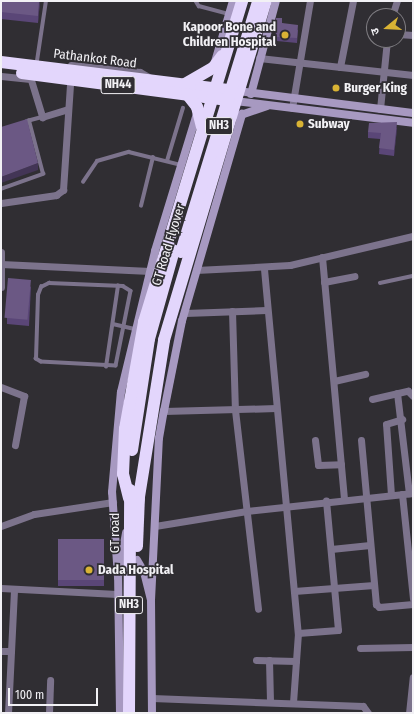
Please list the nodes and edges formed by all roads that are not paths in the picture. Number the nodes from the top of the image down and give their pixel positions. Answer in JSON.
{"nodes":[{"id":1,"x":46,"y":1,"type":"edge"},
{"id":2,"x":196,"y":1,"type":"edge"},
{"id":3,"x":233,"y":1,"type":"edge"},
{"id":4,"x":242,"y":1,"type":"edge"},
{"id":5,"x":250,"y":1,"type":"edge"},
{"id":6,"x":258,"y":1,"type":"edge"},
{"id":7,"x":266,"y":1,"type":"edge"},
{"id":8,"x":276,"y":1,"type":"edge"},
{"id":9,"x":310,"y":1,"type":"edge"},
{"id":10,"x":353,"y":1,"type":"edge"},
{"id":11,"x":229,"y":14,"type":"junction"},
{"id":12,"x":386,"y":48,"type":"edge"},
{"id":13,"x":228,"y":49,"type":"junction"},
{"id":14,"x":1,"y":56,"type":"edge"},
{"id":15,"x":259,"y":58,"type":"junction"},
{"id":16,"x":37,"y":61,"type":"junction"},
{"id":17,"x":1,"y":62,"type":"edge"},
{"id":18,"x":301,"y":63,"type":"junction"},
{"id":19,"x":340,"y":67,"type":"junction"},
{"id":20,"x":213,"y":68,"type":"junction"},
{"id":21,"x":1,"y":70,"type":"edge"},
{"id":22,"x":382,"y":72,"type":"junction"},
{"id":23,"x":413,"y":75,"type":"edge"},
{"id":24,"x":1,"y":76,"type":"edge"},
{"id":25,"x":31,"y":80,"type":"junction"},
{"id":26,"x":154,"y":81,"type":"junction"},
{"id":27,"x":70,"y":85,"type":"junction"},
{"id":28,"x":186,"y":89,"type":"junction"},
{"id":29,"x":214,"y":93,"type":"junction"},
{"id":30,"x":251,"y":94,"type":"junction"},
{"id":31,"x":237,"y":96,"type":"junction"},
{"id":32,"x":294,"y":98,"type":"junction"},
{"id":33,"x":272,"y":105,"type":"junction"},
{"id":34,"x":366,"y":107,"type":"junction"},
{"id":35,"x":183,"y":108,"type":"dead end"},
{"id":36,"x":292,"y":108,"type":"junction"},
{"id":37,"x":68,"y":109,"type":"junction"},
{"id":38,"x":380,"y":109,"type":"junction"},
{"id":39,"x":198,"y":110,"type":"junction"},
{"id":40,"x":413,"y":113,"type":"edge"},
{"id":41,"x":242,"y":114,"type":"junction"},
{"id":42,"x":42,"y":117,"type":"junction"},
{"id":43,"x":365,"y":117,"type":"junction"},
{"id":44,"x":229,"y":120,"type":"junction"},
{"id":45,"x":29,"y":121,"type":"junction"},
{"id":46,"x":22,"y":123,"type":"edge"},
{"id":47,"x":413,"y":123,"type":"edge"},
{"id":48,"x":202,"y":130,"type":"junction"},
{"id":49,"x":153,"y":157,"type":"junction"},
{"id":50,"x":167,"y":161,"type":"junction"},
{"id":51,"x":181,"y":165,"type":"junction"},
{"id":52,"x":83,"y":182,"type":"dead end"},
{"id":53,"x":1,"y":189,"type":"edge"},
{"id":54,"x":1,"y":203,"type":"edge"},
{"id":55,"x":142,"y":206,"type":"dead end"},
{"id":56,"x":413,"y":236,"type":"edge"},
{"id":57,"x":178,"y":251,"type":"junction"},
{"id":58,"x":1,"y":252,"type":"edge"},
{"id":59,"x":322,"y":257,"type":"junction"},
{"id":60,"x":2,"y":264,"type":"edge"},
{"id":61,"x":264,"y":269,"type":"junction"},
{"id":62,"x":196,"y":270,"type":"junction"},
{"id":63,"x":150,"y":271,"type":"junction"},
{"id":64,"x":354,"y":276,"type":"dead end"},
{"id":65,"x":413,"y":276,"type":"edge"},
{"id":66,"x":324,"y":282,"type":"junction"},
{"id":67,"x":380,"y":283,"type":"dead end"},
{"id":68,"x":118,"y":286,"type":"junction"},
{"id":69,"x":1,"y":287,"type":"edge"},
{"id":70,"x":266,"y":310,"type":"junction"},
{"id":71,"x":232,"y":311,"type":"junction"},
{"id":72,"x":185,"y":313,"type":"junction"},
{"id":73,"x":113,"y":324,"type":"junction"},
{"id":74,"x":124,"y":326,"type":"junction"},
{"id":75,"x":135,"y":329,"type":"junction"},
{"id":76,"x":106,"y":367,"type":"junction"},
{"id":77,"x":365,"y":374,"type":"dead end"},
{"id":78,"x":334,"y":380,"type":"junction"},
{"id":79,"x":1,"y":387,"type":"edge"},
{"id":80,"x":397,"y":393,"type":"junction"},
{"id":81,"x":413,"y":396,"type":"edge"},
{"id":82,"x":372,"y":398,"type":"dead end"},
{"id":83,"x":276,"y":408,"type":"junction"},
{"id":84,"x":235,"y":410,"type":"junction"},
{"id":85,"x":164,"y":411,"type":"junction"},
{"id":86,"x":402,"y":419,"type":"junction"},
{"id":87,"x":315,"y":440,"type":"dead end"},
{"id":88,"x":361,"y":440,"type":"dead end"},
{"id":89,"x":15,"y":445,"type":"dead end"},
{"id":90,"x":341,"y":464,"type":"junction"},
{"id":91,"x":408,"y":493,"type":"edge"},
{"id":92,"x":391,"y":495,"type":"junction"},
{"id":93,"x":365,"y":498,"type":"junction"},
{"id":94,"x":344,"y":499,"type":"junction"},
{"id":95,"x":134,"y":501,"type":"junction"},
{"id":96,"x":326,"y":501,"type":"junction"},
{"id":97,"x":113,"y":502,"type":"junction"},
{"id":98,"x":285,"y":506,"type":"junction"},
{"id":99,"x":247,"y":511,"type":"junction"},
{"id":100,"x":129,"y":518,"type":"junction"},
{"id":101,"x":1,"y":526,"type":"edge"},
{"id":102,"x":155,"y":526,"type":"junction"},
{"id":103,"x":370,"y":545,"type":"junction"},
{"id":104,"x":331,"y":549,"type":"junction"},
{"id":105,"x":137,"y":560,"type":"junction"},
{"id":106,"x":412,"y":573,"type":"edge"},
{"id":107,"x":118,"y":577,"type":"junction"},
{"id":108,"x":374,"y":585,"type":"junction"},
{"id":109,"x":335,"y":587,"type":"junction"},
{"id":110,"x":1,"y":588,"type":"edge"},
{"id":111,"x":14,"y":589,"type":"junction"},
{"id":112,"x":294,"y":591,"type":"junction"},
{"id":113,"x":117,"y":594,"type":"junction"},
{"id":114,"x":413,"y":598,"type":"edge"},
{"id":115,"x":151,"y":600,"type":"junction"},
{"id":116,"x":413,"y":604,"type":"edge"},
{"id":117,"x":258,"y":609,"type":"dead end"},
{"id":118,"x":298,"y":633,"type":"junction"},
{"id":119,"x":413,"y":647,"type":"edge"},
{"id":120,"x":360,"y":648,"type":"dead end"},
{"id":121,"x":1,"y":651,"type":"edge"},
{"id":122,"x":11,"y":651,"type":"junction"},
{"id":123,"x":256,"y":660,"type":"dead end"},
{"id":124,"x":269,"y":660,"type":"junction"},
{"id":125,"x":296,"y":661,"type":"junction"},
{"id":126,"x":413,"y":677,"type":"edge"},
{"id":127,"x":50,"y":680,"type":"dead end"},
{"id":128,"x":152,"y":698,"type":"junction"},
{"id":129,"x":270,"y":702,"type":"junction"},
{"id":130,"x":293,"y":703,"type":"junction"},
{"id":131,"x":8,"y":713,"type":"edge"},
{"id":132,"x":49,"y":713,"type":"edge"},
{"id":133,"x":120,"y":713,"type":"edge"},
{"id":134,"x":129,"y":713,"type":"edge"},
{"id":135,"x":137,"y":713,"type":"edge"},
{"id":136,"x":152,"y":713,"type":"edge"},
{"id":137,"x":368,"y":713,"type":"edge"},
{"id":138,"x":409,"y":713,"type":"edge"}],
"edges":[{"from":1,"to":16,"type":"lane"},
{"from":2,"to":11,"type":"lane"},
{"from":3,"to":11,"type":"street"},
{"from":4,"to":13,"type":"highway"},
{"from":5,"to":57,"type":"highway","name":"GT Road Flyover","number":"NH3"},
{"from":6,"to":57,"type":"highway","name":"GT Road Flyover","number":"NH3","bridge":true},
{"from":7,"to":31,"type":"highway"},
{"from":8,"to":15,"type":"street"},
{"from":9,"to":18,"type":"street"},
{"from":10,"to":19,"type":"street"},
{"from":11,"to":20,"type":"street"},
{"from":12,"to":22,"type":"street"},
{"from":13,"to":20,"type":"highway"},
{"from":13,"to":29,"type":"highway"},
{"from":14,"to":16,"type":"street"},
{"from":15,"to":18,"type":"street"},
{"from":15,"to":30,"type":"street"},
{"from":16,"to":26,"type":"street"},
{"from":17,"to":26,"type":"highway","name":"Pathankot Road","number":"NH44"},
{"from":18,"to":19,"type":"street"},
{"from":18,"to":32,"type":"street"},
{"from":19,"to":22,"type":"street"},
{"from":20,"to":28,"type":"highway"},
{"from":21,"to":28,"type":"highway","number":"NH44"},
{"from":22,"to":23,"type":"street"},
{"from":22,"to":38,"type":"street"},
{"from":24,"to":25,"type":"street"},
{"from":25,"to":27,"type":"street"},
{"from":25,"to":42,"type":"street"},
{"from":26,"to":28,"type":"highway","name":"Pathankot Road","number":"NH44"},
{"from":27,"to":28,"type":"street"},
{"from":27,"to":37,"type":"street"},
{"from":28,"to":29,"type":"highway","number":"NH44"},
{"from":28,"to":39,"type":"highway"},
{"from":29,"to":31,"type":"highway","number":"NH44"},
{"from":29,"to":48,"type":"highway"},
{"from":30,"to":31,"type":"street"},
{"from":30,"to":32,"type":"street"},
{"from":31,"to":33,"type":"street"},
{"from":31,"to":44,"type":"highway"},
{"from":32,"to":34,"type":"street"},
{"from":32,"to":36,"type":"street"},
{"from":33,"to":36,"type":"street"},
{"from":33,"to":41,"type":"street"},
{"from":34,"to":38,"type":"street"},
{"from":34,"to":43,"type":"street"},
{"from":35,"to":50,"type":"lane"},
{"from":36,"to":43,"type":"street"},
{"from":37,"to":42,"type":"street"},
{"from":37,"to":54,"type":"street"},
{"from":38,"to":40,"type":"street"},
{"from":39,"to":48,"type":"highway"},
{"from":39,"to":51,"type":"street"},
{"from":41,"to":44,"type":"street"},
{"from":41,"to":62,"type":"street"},
{"from":42,"to":45,"type":"lane"},
{"from":43,"to":47,"type":"street"},
{"from":44,"to":95,"type":"highway"},
{"from":45,"to":46,"type":"lane"},
{"from":45,"to":53,"type":"lane"},
{"from":48,"to":95,"type":"highway"},
{"from":49,"to":50,"type":"lane"},
{"from":49,"to":52,"type":"lane"},
{"from":49,"to":55,"type":"lane"},
{"from":50,"to":51,"type":"lane"},
{"from":51,"to":63,"type":"street"},
{"from":56,"to":59,"type":"street"},
{"from":57,"to":95,"type":"highway","name":"GT Road Flyover","number":"NH3"},
{"from":58,"to":60,"type":"street"},
{"from":59,"to":61,"type":"street"},
{"from":59,"to":66,"type":"street"},
{"from":60,"to":63,"type":"street"},
{"from":60,"to":69,"type":"street"},
{"from":61,"to":62,"type":"street"},
{"from":61,"to":70,"type":"street"},
{"from":62,"to":72,"type":"street"},
{"from":63,"to":75,"type":"street"},
{"from":64,"to":66,"type":"street"},
{"from":65,"to":67,"type":"lane"},
{"from":66,"to":78,"type":"street"},
{"from":68,"to":73,"type":"lane"},
{"from":68,"to":74,"type":"lane"},
{"from":68,"to":76,"type":"lane"},
{"from":70,"to":71,"type":"street"},
{"from":70,"to":83,"type":"street"},
{"from":71,"to":72,"type":"street"},
{"from":71,"to":84,"type":"street"},
{"from":72,"to":85,"type":"street"},
{"from":73,"to":74,"type":"lane"},
{"from":73,"to":76,"type":"lane"},
{"from":74,"to":75,"type":"lane"},
{"from":74,"to":76,"type":"lane"},
{"from":75,"to":97,"type":"street"},
{"from":77,"to":78,"type":"street"},
{"from":78,"to":90,"type":"street"},
{"from":79,"to":89,"type":"street"},
{"from":80,"to":81,"type":"street"},
{"from":80,"to":82,"type":"street"},
{"from":80,"to":86,"type":"street"},
{"from":83,"to":84,"type":"street"},
{"from":83,"to":98,"type":"street"},
{"from":84,"to":85,"type":"street"},
{"from":84,"to":99,"type":"street"},
{"from":85,"to":102,"type":"street"},
{"from":86,"to":91,"type":"street"},
{"from":86,"to":92,"type":"street"},
{"from":87,"to":90,"type":"street"},
{"from":88,"to":93,"type":"street"},
{"from":90,"to":94,"type":"street"},
{"from":91,"to":92,"type":"street"},
{"from":91,"to":106,"type":"street"},
{"from":92,"to":93,"type":"street"},
{"from":93,"to":94,"type":"street"},
{"from":93,"to":103,"type":"street"},
{"from":94,"to":96,"type":"street"},
{"from":95,"to":100,"type":"highway","name":"GT road","number":"NH3"},
{"from":95,"to":105,"type":"highway","name":"GT road","number":"NH3"},
{"from":96,"to":98,"type":"street"},
{"from":96,"to":104,"type":"street"},
{"from":97,"to":101,"type":"street"},
{"from":97,"to":107,"type":"street"},
{"from":98,"to":99,"type":"street"},
{"from":98,"to":112,"type":"street"},
{"from":99,"to":102,"type":"street"},
{"from":99,"to":117,"type":"street"},
{"from":100,"to":107,"type":"street"},
{"from":100,"to":134,"type":"highway","name":"GT road","number":"NH3"},
{"from":102,"to":115,"type":"street"},
{"from":103,"to":104,"type":"street"},
{"from":103,"to":108,"type":"street"},
{"from":104,"to":109,"type":"street"},
{"from":105,"to":115,"type":"street"},
{"from":105,"to":135,"type":"highway","name":"GT road","number":"NH3"},
{"from":106,"to":114,"type":"street"},
{"from":107,"to":113,"type":"street"},
{"from":108,"to":109,"type":"street"},
{"from":108,"to":116,"type":"street"},
{"from":109,"to":112,"type":"street"},
{"from":109,"to":118,"type":"street"},
{"from":110,"to":111,"type":"street"},
{"from":111,"to":113,"type":"street"},
{"from":111,"to":122,"type":"street"},
{"from":112,"to":118,"type":"street"},
{"from":113,"to":133,"type":"street"},
{"from":115,"to":128,"type":"street"},
{"from":118,"to":125,"type":"street"},
{"from":119,"to":120,"type":"street"},
{"from":121,"to":122,"type":"street"},
{"from":122,"to":131,"type":"street"},
{"from":123,"to":124,"type":"street"},
{"from":124,"to":125,"type":"street"},
{"from":124,"to":129,"type":"street"},
{"from":125,"to":130,"type":"street"},
{"from":126,"to":138,"type":"street"},
{"from":127,"to":132,"type":"street"},
{"from":128,"to":129,"type":"street"},
{"from":128,"to":136,"type":"street"},
{"from":129,"to":130,"type":"street"},
{"from":130,"to":137,"type":"street"}]}
